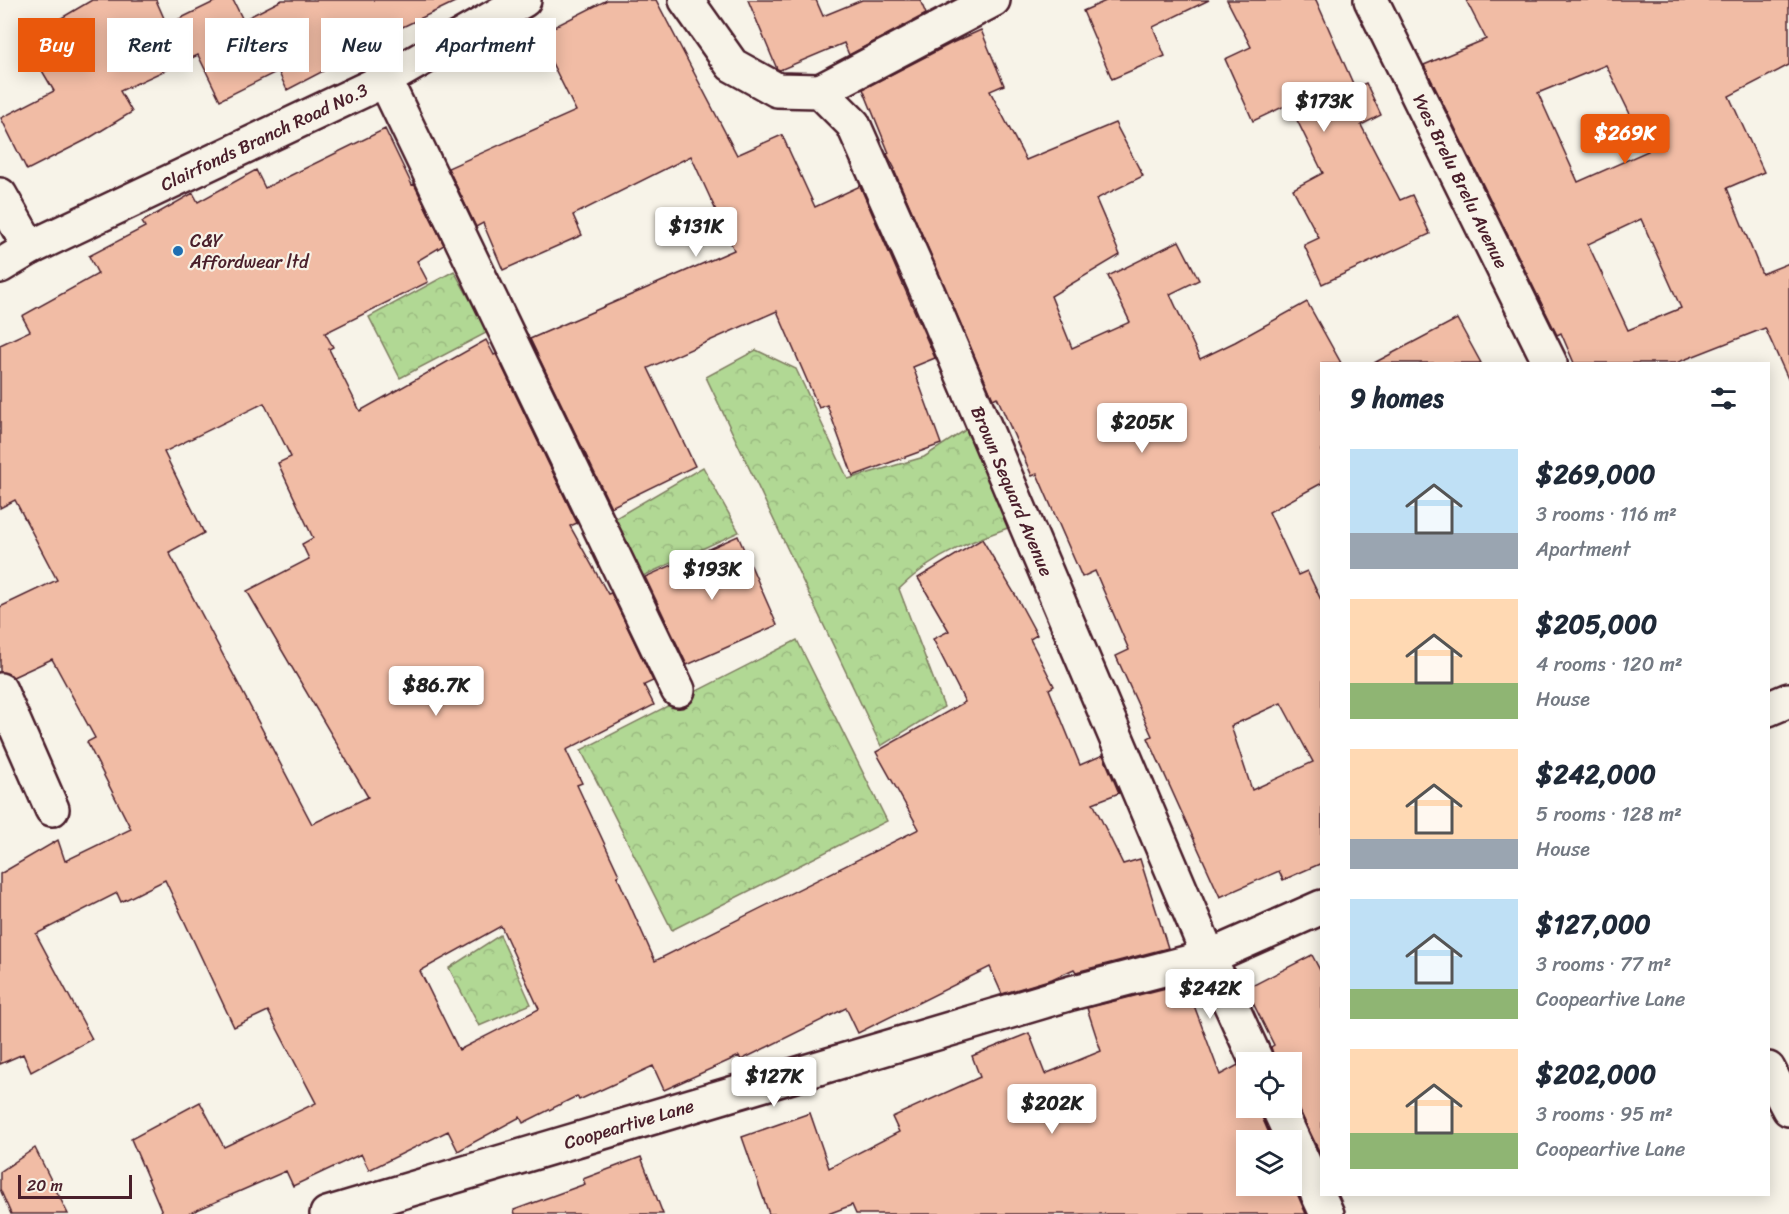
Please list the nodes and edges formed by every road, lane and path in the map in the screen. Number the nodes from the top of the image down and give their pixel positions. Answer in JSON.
{"nodes":[{"id":1,"x":524,"y":0,"type":"edge"},
{"id":2,"x":686,"y":0,"type":"edge"},
{"id":3,"x":993,"y":0,"type":"edge"},
{"id":4,"x":1371,"y":0,"type":"edge"},
{"id":5,"x":385,"y":80,"type":"junction"},
{"id":6,"x":820,"y":91,"type":"junction"},
{"id":7,"x":0,"y":195,"type":"edge"},
{"id":8,"x":30,"y":248,"type":"junction"},
{"id":9,"x":0,"y":266,"type":"edge"},
{"id":10,"x":1550,"y":362,"type":"edge"},
{"id":11,"x":0,"y":690,"type":"edge"},
{"id":12,"x":678,"y":690,"type":"dead end"},
{"id":13,"x":52,"y":809,"type":"dead end"},
{"id":14,"x":1320,"y":908,"type":"edge"},
{"id":15,"x":1209,"y":957,"type":"junction"},
{"id":16,"x":1252,"y":1052,"type":"edge"},
{"id":17,"x":1770,"y":1073,"type":"edge"},
{"id":18,"x":1789,"y":1109,"type":"edge"},
{"id":19,"x":1283,"y":1118,"type":"edge"},
{"id":20,"x":327,"y":1214,"type":"edge"},
{"id":21,"x":1327,"y":1214,"type":"edge"}],
"edges":[{"from":1,"to":5,"type":"street","name":"Clairfonds Branch Road No.3"},
{"from":2,"to":6,"type":"street"},
{"from":3,"to":6,"type":"street"},
{"from":4,"to":10,"type":"street","name":"Yves Brelu Brelu Avenue"},
{"from":5,"to":8,"type":"street","name":"Clairfonds Branch Road No.3"},
{"from":5,"to":12,"type":"street"},
{"from":6,"to":15,"type":"street","name":"Brown Sequard Avenue"},
{"from":7,"to":8,"type":"street"},
{"from":8,"to":9,"type":"street","name":"Clairfonds Branch Road No.3"},
{"from":11,"to":13,"type":"street"},
{"from":14,"to":15,"type":"street","name":"Coopeartive Lane"},
{"from":15,"to":16,"type":"street","name":"Brown Sequard Avenue"},
{"from":15,"to":20,"type":"street","name":"Coopeartive Lane"},
{"from":17,"to":18,"type":"street"},
{"from":19,"to":21,"type":"street"}]}
